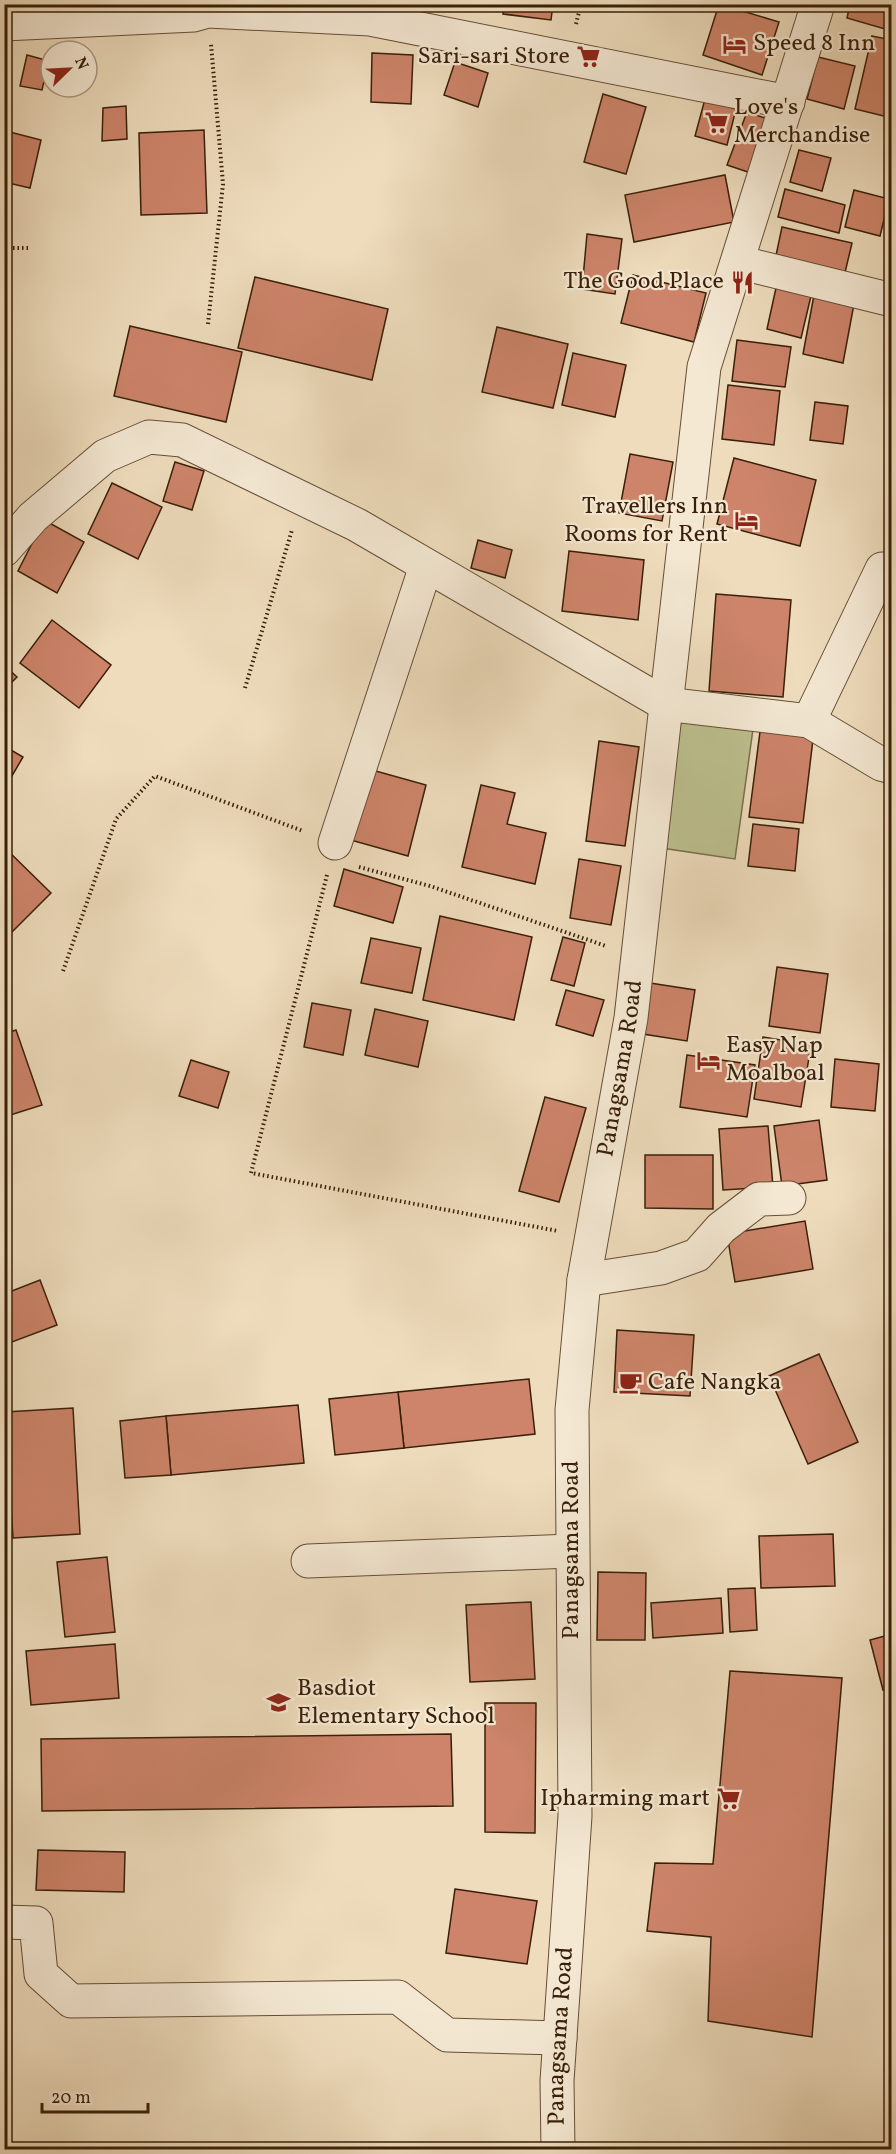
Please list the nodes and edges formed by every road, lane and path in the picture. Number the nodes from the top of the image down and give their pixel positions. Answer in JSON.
{"nodes":[{"id":1,"x":818,"y":4,"type":"edge"},
{"id":2,"x":208,"y":11,"type":"junction"},
{"id":3,"x":4,"y":24,"type":"edge"},
{"id":4,"x":788,"y":102,"type":"junction"},
{"id":5,"x":4,"y":248,"type":"edge"},
{"id":6,"x":28,"y":248,"type":"dead end"},
{"id":7,"x":738,"y":261,"type":"junction"},
{"id":8,"x":891,"y":300,"type":"edge"},
{"id":9,"x":208,"y":324,"type":"dead end"},
{"id":10,"x":302,"y":498,"type":"junction"},
{"id":11,"x":4,"y":550,"type":"edge"},
{"id":12,"x":426,"y":566,"type":"junction"},
{"id":13,"x":882,"y":569,"type":"dead end"},
{"id":14,"x":245,"y":688,"type":"dead end"},
{"id":15,"x":665,"y":704,"type":"junction"},
{"id":16,"x":809,"y":721,"type":"junction"},
{"id":17,"x":891,"y":767,"type":"edge"},
{"id":18,"x":333,"y":851,"type":"junction"},
{"id":19,"x":638,"y":957,"type":"junction"},
{"id":20,"x":63,"y":971,"type":"dead end"},
{"id":21,"x":789,"y":1198,"type":"dead end"},
{"id":22,"x":592,"y":1237,"type":"junction"},
{"id":23,"x":584,"y":1280,"type":"junction"},
{"id":24,"x":571,"y":1551,"type":"junction"},
{"id":25,"x":308,"y":1561,"type":"dead end"},
{"id":26,"x":4,"y":1922,"type":"edge"},
{"id":27,"x":560,"y":2038,"type":"junction"},
{"id":28,"x":558,"y":2150,"type":"edge"}],
"edges":[{"from":1,"to":4,"type":"street","name":"Panagsama Road"},
{"from":2,"to":3,"type":"street"},
{"from":2,"to":4,"type":"street"},
{"from":2,"to":9,"type":"path"},
{"from":4,"to":7,"type":"street","name":"Panagsama Road"},
{"from":5,"to":6,"type":"path"},
{"from":7,"to":8,"type":"street"},
{"from":7,"to":15,"type":"street","name":"Panagsama Road"},
{"from":10,"to":11,"type":"street"},
{"from":10,"to":12,"type":"street"},
{"from":10,"to":14,"type":"path"},
{"from":12,"to":15,"type":"street"},
{"from":12,"to":18,"type":"street"},
{"from":13,"to":16,"type":"street"},
{"from":15,"to":16,"type":"street"},
{"from":15,"to":19,"type":"street","name":"Panagsama Road"},
{"from":16,"to":17,"type":"street"},
{"from":18,"to":19,"type":"path"},
{"from":18,"to":20,"type":"path"},
{"from":18,"to":22,"type":"path"},
{"from":19,"to":22,"type":"street","name":"Panagsama Road"},
{"from":21,"to":23,"type":"street"},
{"from":22,"to":23,"type":"street","name":"Panagsama Road"},
{"from":23,"to":24,"type":"street","name":"Panagsama Road"},
{"from":24,"to":25,"type":"street"},
{"from":24,"to":27,"type":"street","name":"Panagsama Road"},
{"from":26,"to":27,"type":"street"},
{"from":27,"to":28,"type":"street","name":"Panagsama Road"}]}
